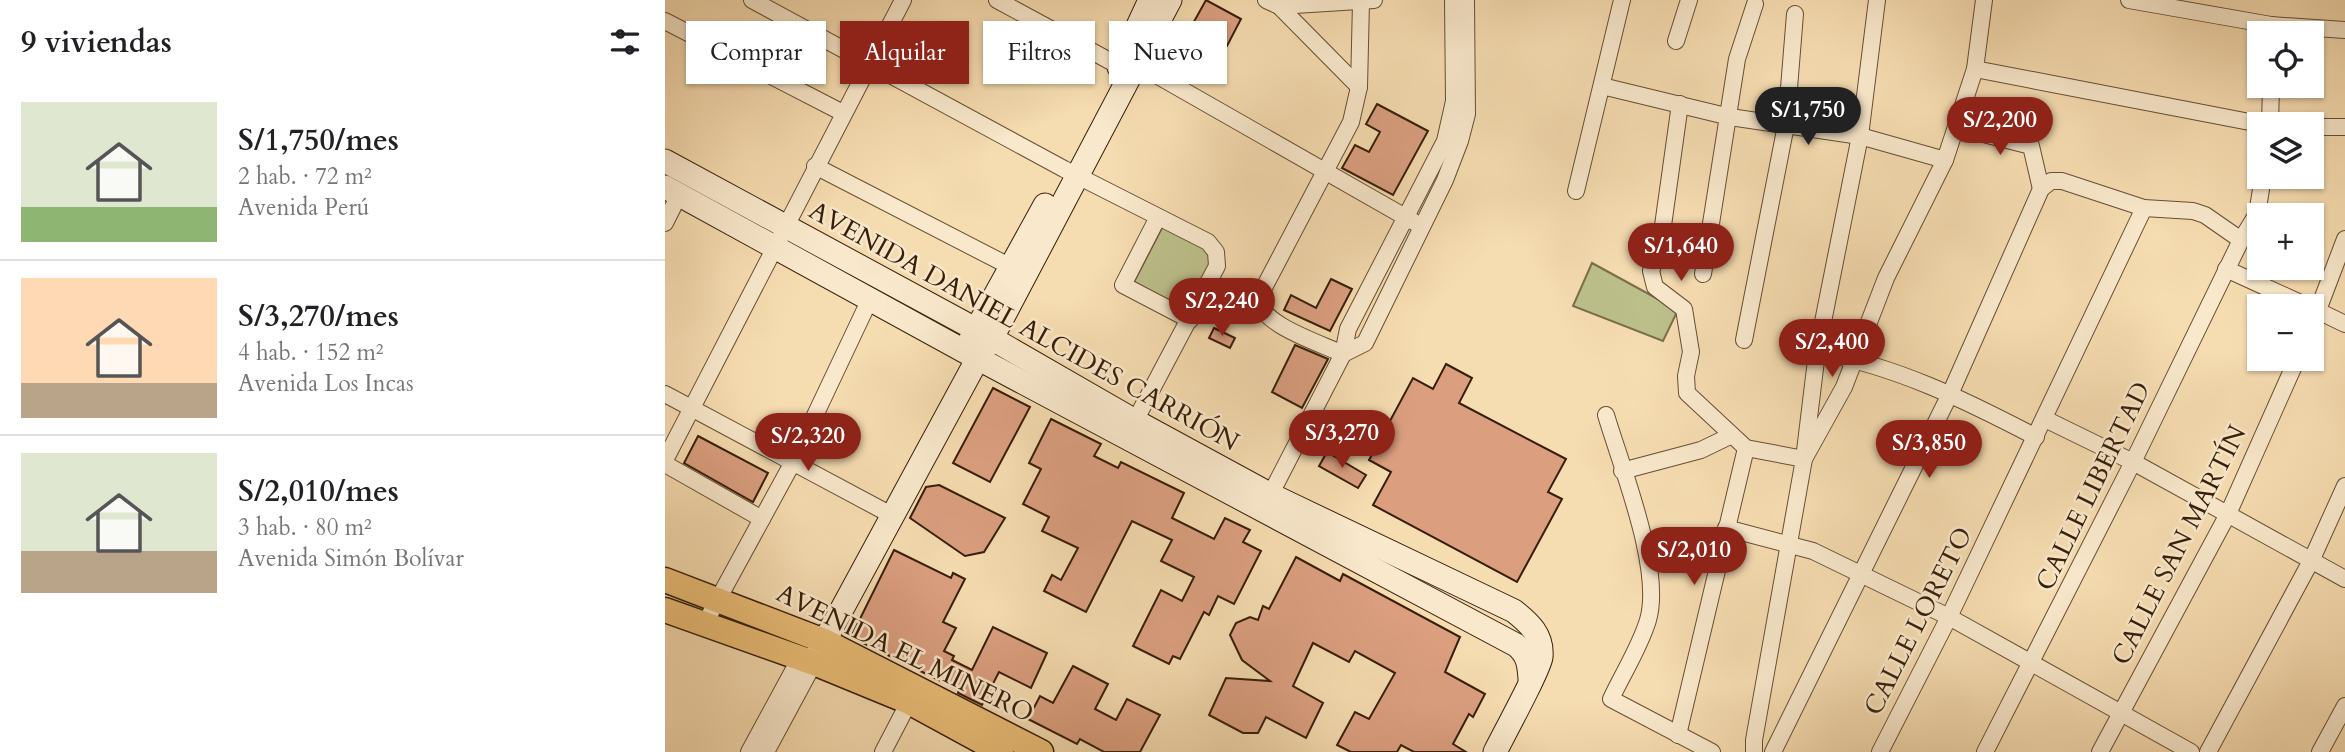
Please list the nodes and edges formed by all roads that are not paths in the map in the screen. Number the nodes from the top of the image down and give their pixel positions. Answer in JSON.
{"nodes":[{"id":1,"x":752,"y":0,"type":"edge"},
{"id":2,"x":903,"y":0,"type":"edge"},
{"id":3,"x":997,"y":0,"type":"edge"},
{"id":4,"x":1150,"y":0,"type":"edge"},
{"id":5,"x":1170,"y":0,"type":"edge"},
{"id":6,"x":1453,"y":0,"type":"edge"},
{"id":7,"x":1466,"y":0,"type":"edge"},
{"id":8,"x":1622,"y":0,"type":"edge"},
{"id":9,"x":1689,"y":0,"type":"edge"},
{"id":10,"x":1876,"y":0,"type":"edge"},
{"id":11,"x":1984,"y":0,"type":"edge"},
{"id":12,"x":2129,"y":0,"type":"edge"},
{"id":13,"x":1368,"y":1,"type":"edge"},
{"id":14,"x":1272,"y":3,"type":"edge"},
{"id":15,"x":1755,"y":4,"type":"dead end"},
{"id":16,"x":1795,"y":14,"type":"dead end"},
{"id":17,"x":665,"y":21,"type":"edge"},
{"id":18,"x":892,"y":21,"type":"edge"},
{"id":19,"x":1143,"y":21,"type":"edge"},
{"id":20,"x":1156,"y":21,"type":"edge"},
{"id":21,"x":2247,"y":24,"type":"edge"},
{"id":22,"x":2324,"y":30,"type":"edge"},
{"id":23,"x":2345,"y":30,"type":"edge"},
{"id":24,"x":1677,"y":41,"type":"dead end"},
{"id":25,"x":840,"y":47,"type":"edge"},
{"id":26,"x":1109,"y":56,"type":"edge"},
{"id":27,"x":1975,"y":69,"type":"junction"},
{"id":28,"x":1460,"y":74,"type":"junction"},
{"id":29,"x":859,"y":84,"type":"edge"},
{"id":30,"x":909,"y":84,"type":"edge"},
{"id":31,"x":1118,"y":84,"type":"edge"},
{"id":32,"x":1164,"y":84,"type":"edge"},
{"id":33,"x":1602,"y":86,"type":"junction"},
{"id":34,"x":1359,"y":87,"type":"junction"},
{"id":35,"x":1680,"y":104,"type":"junction"},
{"id":36,"x":843,"y":113,"type":"junction"},
{"id":37,"x":1730,"y":117,"type":"junction"},
{"id":38,"x":2247,"y":121,"type":"edge"},
{"id":39,"x":1787,"y":125,"type":"junction"},
{"id":40,"x":1956,"y":127,"type":"junction"},
{"id":41,"x":2324,"y":127,"type":"edge"},
{"id":42,"x":2345,"y":128,"type":"edge"},
{"id":43,"x":1860,"y":136,"type":"junction"},
{"id":44,"x":1945,"y":160,"type":"junction"},
{"id":45,"x":665,"y":161,"type":"edge"},
{"id":46,"x":815,"y":166,"type":"junction"},
{"id":47,"x":1326,"y":169,"type":"junction"},
{"id":48,"x":1071,"y":172,"type":"junction"},
{"id":49,"x":2046,"y":185,"type":"junction"},
{"id":50,"x":2261,"y":189,"type":"edge"},
{"id":51,"x":672,"y":191,"type":"edge"},
{"id":52,"x":1576,"y":191,"type":"dead end"},
{"id":53,"x":2144,"y":208,"type":"junction"},
{"id":54,"x":1158,"y":217,"type":"junction"},
{"id":55,"x":1404,"y":218,"type":"junction"},
{"id":56,"x":665,"y":223,"type":"edge"},
{"id":57,"x":785,"y":224,"type":"junction"},
{"id":58,"x":1424,"y":225,"type":"junction"},
{"id":59,"x":2345,"y":239,"type":"edge"},
{"id":60,"x":2241,"y":240,"type":"junction"},
{"id":61,"x":773,"y":246,"type":"junction"},
{"id":62,"x":1011,"y":267,"type":"junction"},
{"id":63,"x":2226,"y":269,"type":"junction"},
{"id":64,"x":1703,"y":275,"type":"dead end"},
{"id":65,"x":2275,"y":294,"type":"edge"},
{"id":66,"x":2320,"y":294,"type":"edge"},
{"id":67,"x":870,"y":299,"type":"junction"},
{"id":68,"x":2324,"y":317,"type":"edge"},
{"id":69,"x":1190,"y":320,"type":"junction"},
{"id":70,"x":2345,"y":324,"type":"edge"},
{"id":71,"x":985,"y":334,"type":"junction"},
{"id":72,"x":1744,"y":340,"type":"dead end"},
{"id":73,"x":1817,"y":352,"type":"junction"},
{"id":74,"x":971,"y":354,"type":"junction"},
{"id":75,"x":1343,"y":354,"type":"junction"},
{"id":76,"x":1855,"y":359,"type":"junction"},
{"id":77,"x":2292,"y":371,"type":"edge"},
{"id":78,"x":1951,"y":393,"type":"junction"},
{"id":79,"x":665,"y":394,"type":"edge"},
{"id":80,"x":1070,"y":396,"type":"junction"},
{"id":81,"x":692,"y":408,"type":"junction"},
{"id":82,"x":1606,"y":415,"type":"dead end"},
{"id":83,"x":2045,"y":419,"type":"junction"},
{"id":84,"x":1135,"y":421,"type":"junction"},
{"id":85,"x":1730,"y":436,"type":"junction"},
{"id":86,"x":2036,"y":437,"type":"junction"},
{"id":87,"x":1746,"y":448,"type":"junction"},
{"id":88,"x":1804,"y":459,"type":"junction"},
{"id":89,"x":665,"y":462,"type":"edge"},
{"id":90,"x":793,"y":462,"type":"junction"},
{"id":91,"x":2133,"y":462,"type":"junction"},
{"id":92,"x":1204,"y":469,"type":"junction"},
{"id":93,"x":1622,"y":471,"type":"junction"},
{"id":94,"x":2345,"y":486,"type":"edge"},
{"id":95,"x":1266,"y":503,"type":"junction"},
{"id":96,"x":882,"y":510,"type":"junction"},
{"id":97,"x":2228,"y":514,"type":"junction"},
{"id":98,"x":762,"y":519,"type":"junction"},
{"id":99,"x":1726,"y":528,"type":"junction"},
{"id":100,"x":1788,"y":542,"type":"junction"},
{"id":101,"x":2312,"y":559,"type":"junction"},
{"id":102,"x":1863,"y":576,"type":"junction"},
{"id":103,"x":2345,"y":579,"type":"edge"},
{"id":104,"x":665,"y":580,"type":"edge"},
{"id":105,"x":717,"y":599,"type":"junction"},
{"id":106,"x":665,"y":610,"type":"edge"},
{"id":107,"x":1949,"y":617,"type":"junction"},
{"id":108,"x":703,"y":625,"type":"junction"},
{"id":109,"x":813,"y":650,"type":"junction"},
{"id":110,"x":2032,"y":662,"type":"junction"},
{"id":111,"x":898,"y":691,"type":"junction"},
{"id":112,"x":2345,"y":706,"type":"edge"},
{"id":113,"x":2119,"y":712,"type":"junction"},
{"id":114,"x":1678,"y":735,"type":"junction"},
{"id":115,"x":972,"y":736,"type":"edge"},
{"id":116,"x":750,"y":752,"type":"edge"},
{"id":117,"x":766,"y":752,"type":"edge"},
{"id":118,"x":883,"y":752,"type":"edge"},
{"id":119,"x":1001,"y":752,"type":"edge"},
{"id":120,"x":1041,"y":752,"type":"edge"},
{"id":121,"x":1495,"y":752,"type":"edge"},
{"id":122,"x":1712,"y":752,"type":"edge"},
{"id":123,"x":1754,"y":752,"type":"edge"},
{"id":124,"x":1773,"y":752,"type":"edge"},
{"id":125,"x":1880,"y":752,"type":"edge"},
{"id":126,"x":1986,"y":752,"type":"edge"},
{"id":127,"x":2100,"y":752,"type":"edge"},
{"id":128,"x":2191,"y":752,"type":"edge"},
{"id":129,"x":2207,"y":752,"type":"edge"},
{"id":130,"x":2320,"y":752,"type":"edge"}],
"edges":[{"from":1,"to":25,"type":"street"},
{"from":2,"to":18,"type":"street"},
{"from":3,"to":26,"type":"street"},
{"from":4,"to":19,"type":"street"},
{"from":5,"to":20,"type":"street"},
{"from":6,"to":28,"type":"street"},
{"from":7,"to":28,"type":"street"},
{"from":8,"to":33,"type":"street"},
{"from":9,"to":24,"type":"street"},
{"from":10,"to":43,"type":"street"},
{"from":11,"to":27,"type":"street"},
{"from":12,"to":21,"type":"street"},
{"from":13,"to":14,"type":"street"},
{"from":13,"to":34,"type":"street"},
{"from":14,"to":34,"type":"street"},
{"from":15,"to":37,"type":"street"},
{"from":16,"to":39,"type":"street"},
{"from":17,"to":36,"type":"street"},
{"from":22,"to":23,"type":"street"},
{"from":27,"to":38,"type":"street"},
{"from":27,"to":40,"type":"street"},
{"from":28,"to":55,"type":"street"},
{"from":28,"to":58,"type":"street"},
{"from":29,"to":36,"type":"street"},
{"from":30,"to":48,"type":"street"},
{"from":31,"to":48,"type":"street"},
{"from":32,"to":47,"type":"street"},
{"from":33,"to":35,"type":"street"},
{"from":33,"to":52,"type":"street"},
{"from":34,"to":47,"type":"street"},
{"from":35,"to":37,"type":"street"},
{"from":35,"to":85,"type":"street"},
{"from":36,"to":46,"type":"street"},
{"from":37,"to":39,"type":"street"},
{"from":37,"to":64,"type":"street"},
{"from":39,"to":43,"type":"street"},
{"from":39,"to":72,"type":"street"},
{"from":40,"to":44,"type":"street"},
{"from":40,"to":49,"type":"street"},
{"from":41,"to":42,"type":"street"},
{"from":43,"to":44,"type":"street"},
{"from":43,"to":73,"type":"street"},
{"from":44,"to":76,"type":"street"},
{"from":45,"to":57,"type":"street","name":"AVENIDA DANIEL ALCIDES CARRIÓN"},
{"from":46,"to":57,"type":"street"},
{"from":46,"to":62,"type":"street"},
{"from":47,"to":55,"type":"street"},
{"from":47,"to":75,"type":"street"},
{"from":48,"to":54,"type":"street"},
{"from":48,"to":62,"type":"street"},
{"from":48,"to":71,"type":"street"},
{"from":49,"to":53,"type":"street"},
{"from":49,"to":78,"type":"street"},
{"from":50,"to":60,"type":"street","name":"CALLE LIBERTAD"},
{"from":51,"to":56,"type":"street"},
{"from":51,"to":61,"type":"street","name":"AVENIDA DANIEL ALCIDES CARRIÓN"},
{"from":53,"to":60,"type":"street"},
{"from":53,"to":83,"type":"street","name":"CALLE LORETO"},
{"from":54,"to":69,"type":"street"},
{"from":54,"to":69,"type":"street"},
{"from":55,"to":58,"type":"street"},
{"from":55,"to":75,"type":"street"},
{"from":57,"to":61,"type":"street"},
{"from":57,"to":71,"type":"street","name":"AVENIDA DANIEL ALCIDES CARRIÓN"},
{"from":58,"to":75,"type":"street"},
{"from":59,"to":66,"type":"street"},
{"from":60,"to":63,"type":"street","name":"CALLE LIBERTAD"},
{"from":61,"to":67,"type":"street","name":"AVENIDA DANIEL ALCIDES CARRIÓN"},
{"from":61,"to":81,"type":"street"},
{"from":62,"to":71,"type":"street"},
{"from":63,"to":65,"type":"street"},
{"from":63,"to":91,"type":"street","name":"CALLE LIBERTAD"},
{"from":67,"to":74,"type":"street","name":"AVENIDA DANIEL ALCIDES CARRIÓN"},
{"from":67,"to":90,"type":"street"},
{"from":68,"to":70,"type":"street"},
{"from":69,"to":84,"type":"street"},
{"from":71,"to":74,"type":"street"},
{"from":71,"to":80,"type":"street","name":"AVENIDA DANIEL ALCIDES CARRIÓN"},
{"from":73,"to":76,"type":"street"},
{"from":73,"to":88,"type":"street"},
{"from":74,"to":80,"type":"street","name":"AVENIDA DANIEL ALCIDES CARRIÓN"},
{"from":74,"to":96,"type":"street"},
{"from":74,"to":109,"type":"street"},
{"from":75,"to":95,"type":"street"},
{"from":76,"to":78,"type":"street"},
{"from":76,"to":88,"type":"street"},
{"from":77,"to":97,"type":"street","name":"CALLE SAN MARTÍN"},
{"from":78,"to":86,"type":"street"},
{"from":78,"to":102,"type":"street"},
{"from":79,"to":81,"type":"street"},
{"from":80,"to":84,"type":"street","name":"AVENIDA DANIEL ALCIDES CARRIÓN"},
{"from":80,"to":92,"type":"street","name":"AVENIDA DANIEL ALCIDES CARRIÓN"},
{"from":81,"to":89,"type":"street"},
{"from":81,"to":90,"type":"street"},
{"from":82,"to":93,"type":"street"},
{"from":83,"to":86,"type":"street","name":"CALLE LORETO"},
{"from":83,"to":91,"type":"street"},
{"from":84,"to":92,"type":"street","name":"AVENIDA DANIEL ALCIDES CARRIÓN"},
{"from":85,"to":87,"type":"street"},
{"from":85,"to":93,"type":"street"},
{"from":86,"to":107,"type":"street","name":"CALLE LORETO"},
{"from":87,"to":88,"type":"street"},
{"from":87,"to":99,"type":"street"},
{"from":88,"to":100,"type":"street"},
{"from":89,"to":98,"type":"street"},
{"from":90,"to":96,"type":"street"},
{"from":90,"to":98,"type":"street"},
{"from":91,"to":97,"type":"street"},
{"from":91,"to":110,"type":"street","name":"CALLE LIBERTAD"},
{"from":92,"to":95,"type":"street","name":"AVENIDA DANIEL ALCIDES CARRIÓN"},
{"from":93,"to":114,"type":"street"},
{"from":94,"to":101,"type":"street"},
{"from":95,"to":121,"type":"street","name":"AVENIDA DANIEL ALCIDES CARRIÓN"},
{"from":96,"to":109,"type":"street"},
{"from":97,"to":101,"type":"street"},
{"from":97,"to":113,"type":"street","name":"CALLE SAN MARTÍN"},
{"from":98,"to":105,"type":"street"},
{"from":99,"to":100,"type":"street"},
{"from":99,"to":114,"type":"street"},
{"from":100,"to":102,"type":"street"},
{"from":100,"to":123,"type":"street"},
{"from":101,"to":103,"type":"street"},
{"from":101,"to":129,"type":"street"},
{"from":102,"to":107,"type":"street"},
{"from":102,"to":124,"type":"street"},
{"from":104,"to":105,"type":"main road","name":"AVENIDA EL MINERO"},
{"from":105,"to":108,"type":"street"},
{"from":105,"to":109,"type":"main road","name":"AVENIDA EL MINERO"},
{"from":106,"to":108,"type":"main road","name":"AVENIDA EL MINERO"},
{"from":107,"to":110,"type":"street"},
{"from":107,"to":125,"type":"street","name":"CALLE LORETO"},
{"from":108,"to":109,"type":"main road","name":"AVENIDA EL MINERO"},
{"from":109,"to":111,"type":"main road","name":"AVENIDA EL MINERO"},
{"from":109,"to":116,"type":"street"},
{"from":109,"to":117,"type":"street"},
{"from":110,"to":113,"type":"street"},
{"from":110,"to":126,"type":"street","name":"CALLE LIBERTAD"},
{"from":111,"to":115,"type":"main road","name":"AVENIDA EL MINERO"},
{"from":111,"to":118,"type":"street"},
{"from":112,"to":130,"type":"street"},
{"from":113,"to":127,"type":"street","name":"CALLE SAN MARTÍN"},
{"from":113,"to":128,"type":"street"},
{"from":114,"to":122,"type":"street"},
{"from":115,"to":119,"type":"main road","name":"AVENIDA EL MINERO"},
{"from":115,"to":120,"type":"main road","name":"AVENIDA EL MINERO"}]}
